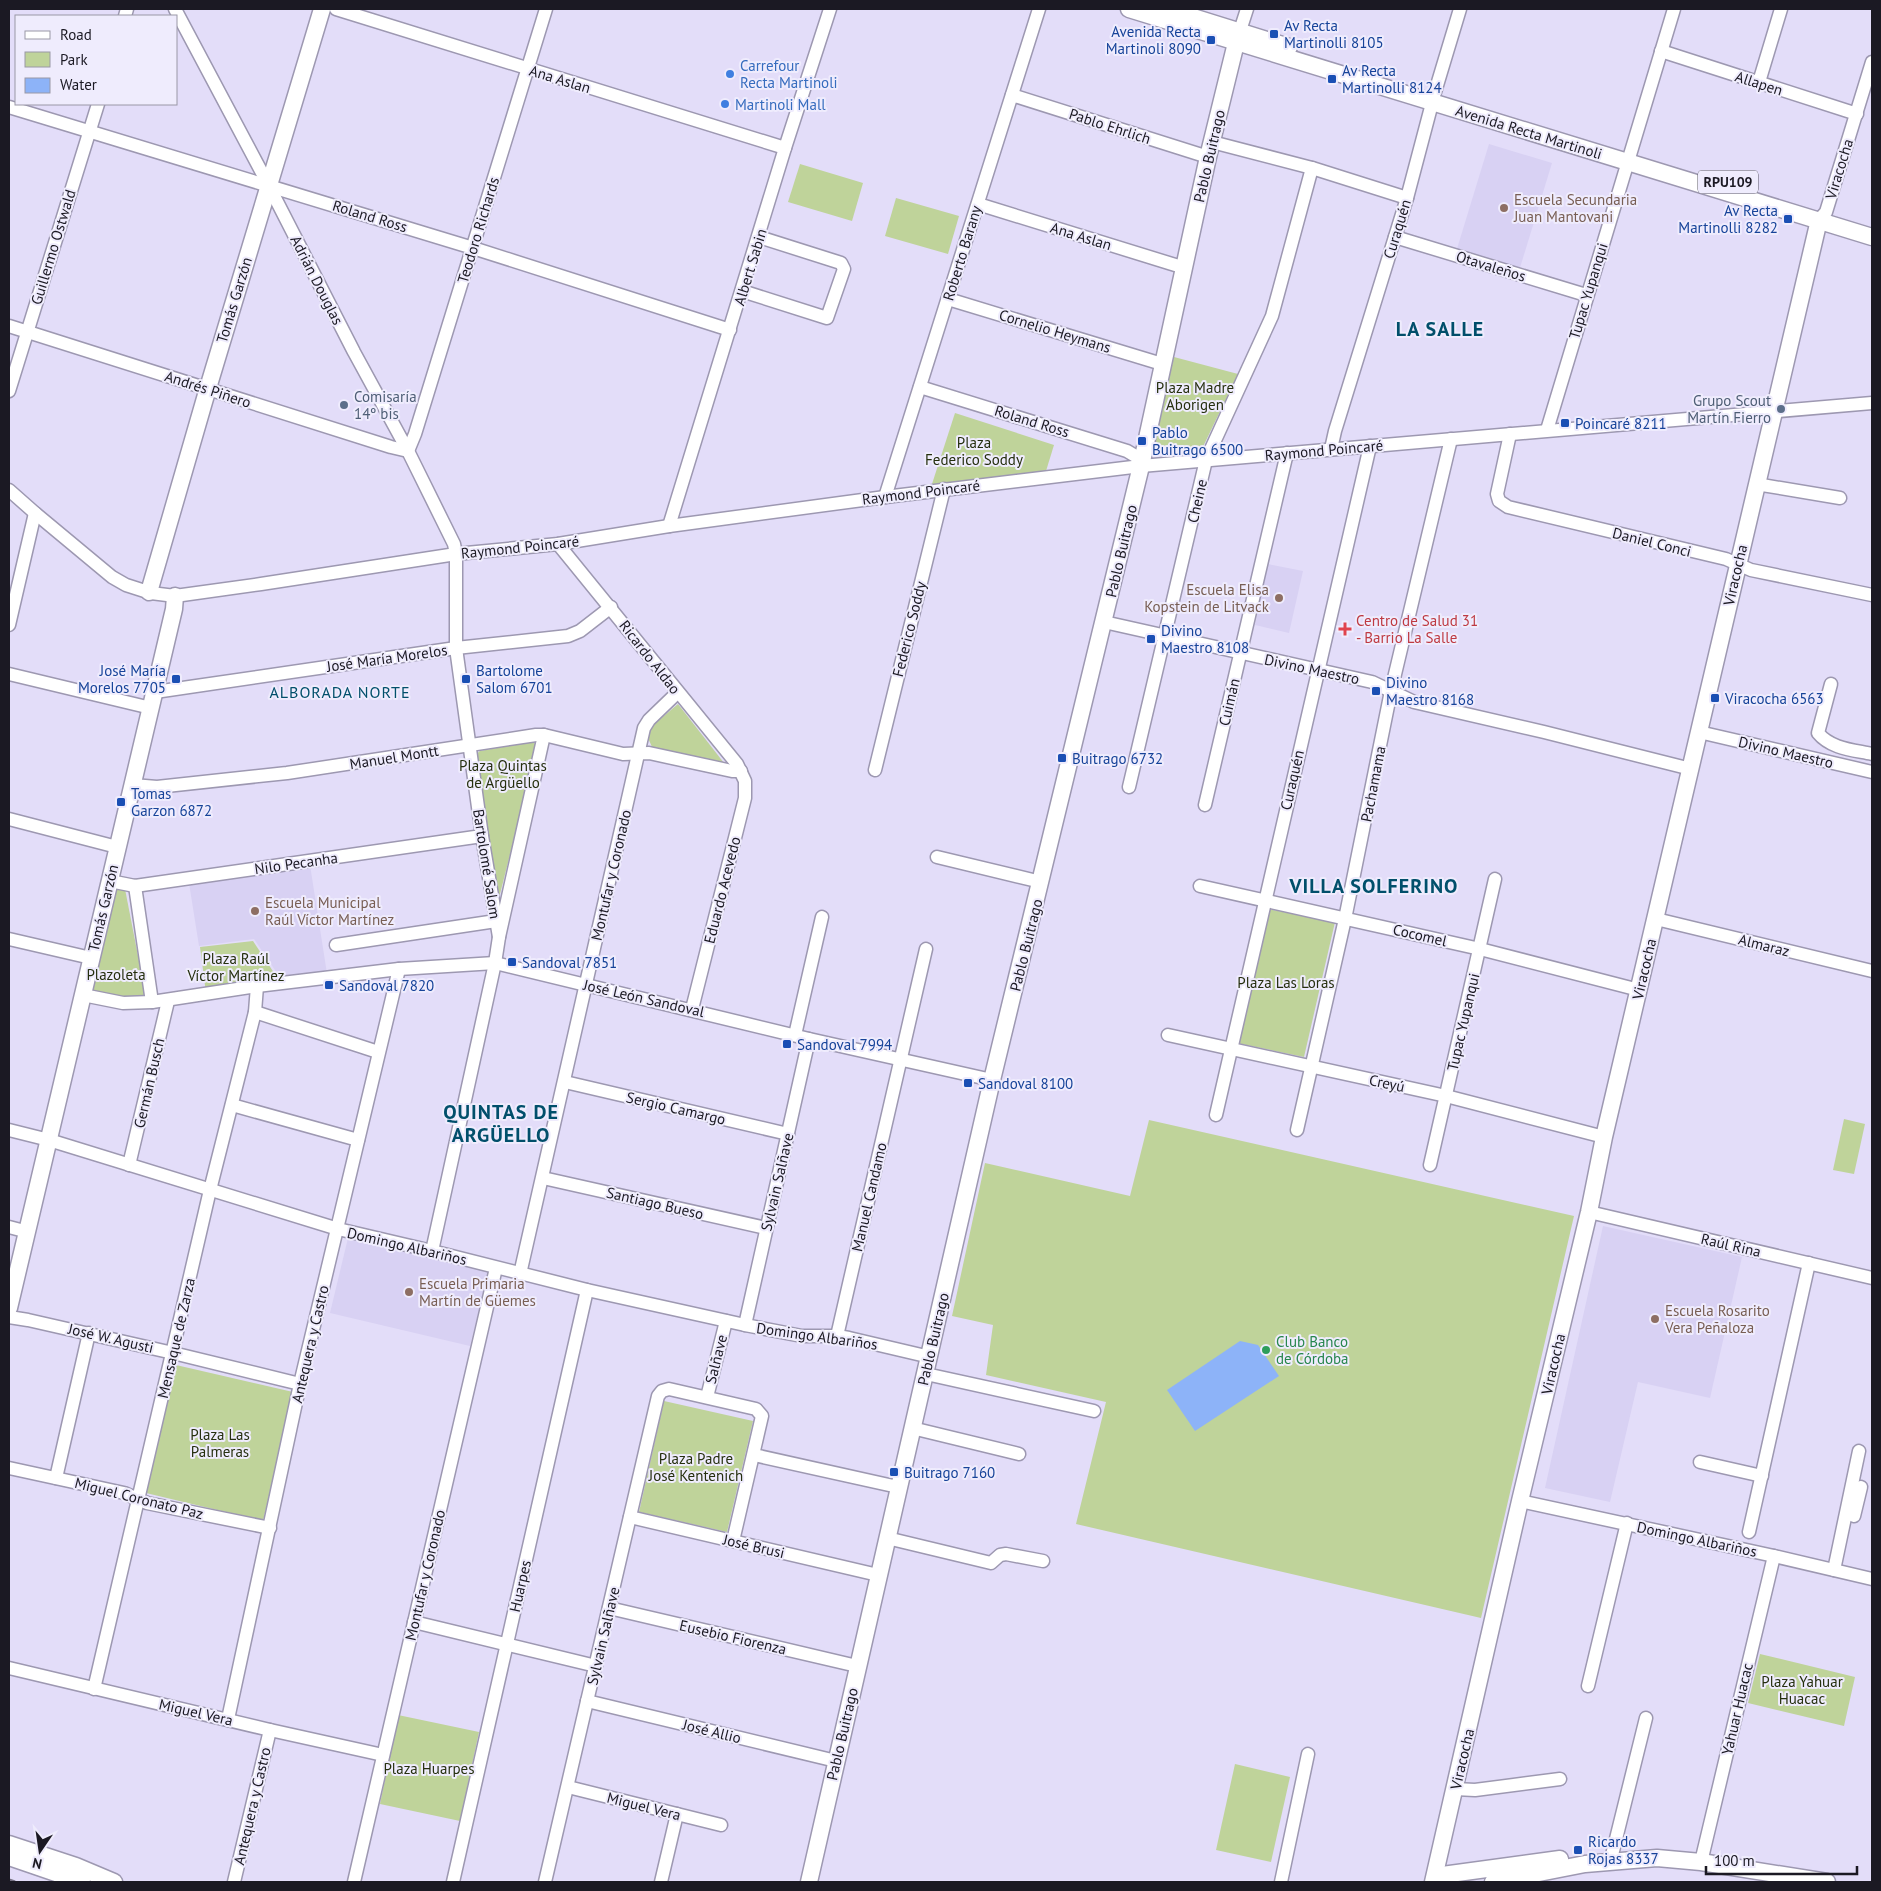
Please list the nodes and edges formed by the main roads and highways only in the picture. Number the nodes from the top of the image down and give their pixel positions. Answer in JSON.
{"nodes":[{"id":1,"x":322,"y":9,"type":"edge"},
{"id":2,"x":1129,"y":9,"type":"edge"},
{"id":3,"x":1167,"y":9,"type":"edge"},
{"id":4,"x":1238,"y":37,"type":"junction"},
{"id":5,"x":1822,"y":216,"type":"junction"},
{"id":6,"x":1872,"y":226,"type":"edge"},
{"id":7,"x":1872,"y":237,"type":"edge"},
{"id":8,"x":149,"y":592,"type":"road end"},
{"id":9,"x":175,"y":596,"type":"road end"},
{"id":10,"x":9,"y":1308,"type":"edge"},
{"id":11,"x":9,"y":1844,"type":"edge"},
{"id":12,"x":9,"y":1857,"type":"edge"},
{"id":13,"x":1657,"y":1858,"type":"junction"},
{"id":14,"x":1434,"y":1879,"type":"edge"},
{"id":15,"x":82,"y":1882,"type":"edge"},
{"id":16,"x":114,"y":1882,"type":"edge"},
{"id":17,"x":809,"y":1882,"type":"edge"},
{"id":18,"x":1493,"y":1882,"type":"edge"},
{"id":19,"x":1827,"y":1882,"type":"edge"}],
"edges":[{"from":1,"to":8,"type":"main road","name":"Tomás Garzón"},
{"from":2,"to":4,"type":"main road","name":"Avenida Recta Martinoli","number":"RPU109"},
{"from":3,"to":4,"type":"main road","name":"Avenida Recta Martinoli","number":"RPU109"},
{"from":4,"to":5,"type":"main road","name":"Avenida Recta Martinoli","number":"RPU109"},
{"from":4,"to":17,"type":"main road","name":"Pablo Buitrago"},
{"from":5,"to":6,"type":"main road","name":"Avenida Recta Martinoli","number":"RPU109"},
{"from":5,"to":7,"type":"main road","name":"Avenida Recta Martinoli","number":"RPU109"},
{"from":5,"to":14,"type":"main road","name":"Viracocha"},
{"from":9,"to":10,"type":"main road","name":"Tomás Garzón"},
{"from":11,"to":16,"type":"main road"},
{"from":12,"to":15,"type":"main road"},
{"from":13,"to":14,"type":"main road"},
{"from":13,"to":18,"type":"main road"},
{"from":13,"to":19,"type":"main road"}]}
